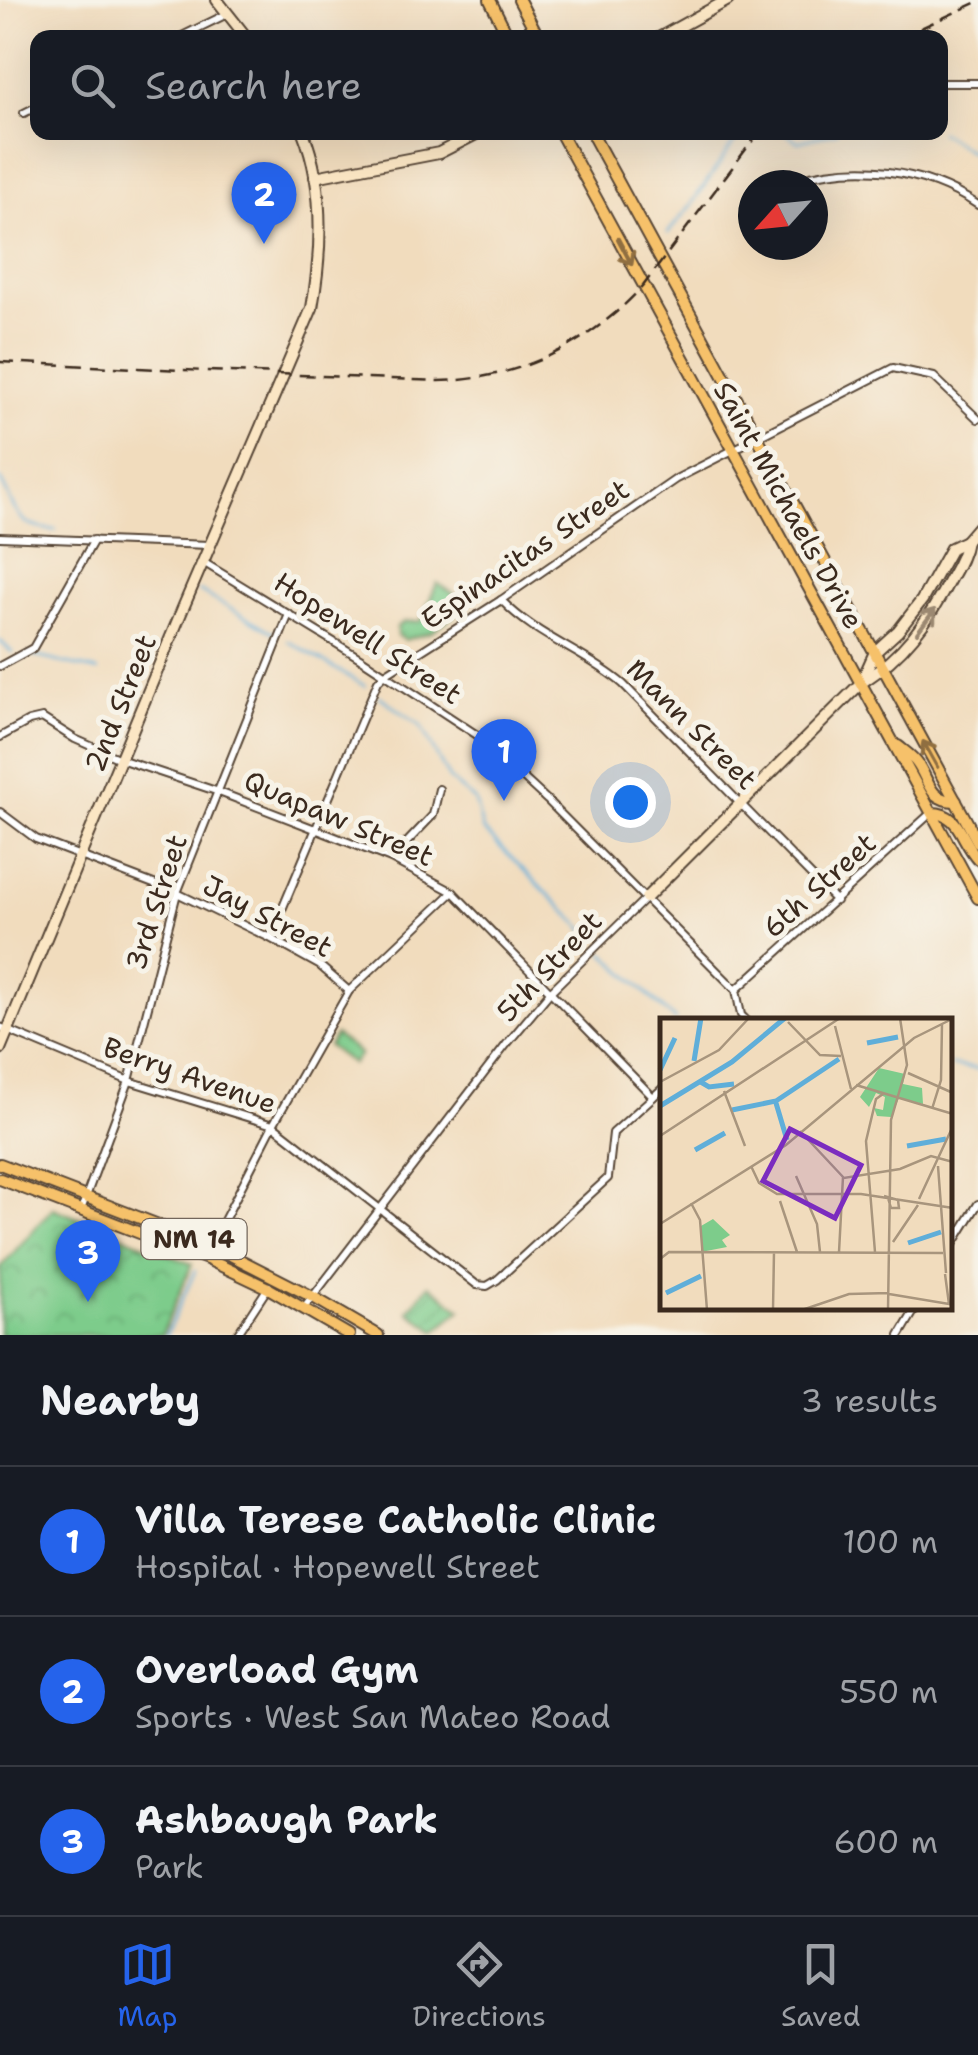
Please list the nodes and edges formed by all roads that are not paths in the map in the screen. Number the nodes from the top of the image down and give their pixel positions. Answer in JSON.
{"nodes":[{"id":1,"x":216,"y":0,"type":"edge"},
{"id":2,"x":490,"y":0,"type":"edge"},
{"id":3,"x":519,"y":0,"type":"edge"},
{"id":4,"x":728,"y":0,"type":"edge"},
{"id":5,"x":228,"y":14,"type":"junction"},
{"id":6,"x":195,"y":30,"type":"edge"},
{"id":7,"x":241,"y":30,"type":"edge"},
{"id":8,"x":505,"y":30,"type":"edge"},
{"id":9,"x":535,"y":30,"type":"edge"},
{"id":10,"x":674,"y":30,"type":"edge"},
{"id":11,"x":948,"y":83,"type":"edge"},
{"id":12,"x":978,"y":83,"type":"edge"},
{"id":13,"x":30,"y":110,"type":"edge"},
{"id":14,"x":24,"y":113,"type":"dead end"},
{"id":15,"x":306,"y":140,"type":"edge"},
{"id":16,"x":464,"y":140,"type":"edge"},
{"id":17,"x":564,"y":140,"type":"edge"},
{"id":18,"x":594,"y":140,"type":"edge"},
{"id":19,"x":828,"y":172,"type":"edge"},
{"id":20,"x":315,"y":177,"type":"junction"},
{"id":21,"x":978,"y":204,"type":"edge"},
{"id":22,"x":978,"y":419,"type":"edge"},
{"id":23,"x":758,"y":440,"type":"junction"},
{"id":24,"x":733,"y":450,"type":"junction"},
{"id":25,"x":978,"y":527,"type":"edge"},
{"id":26,"x":0,"y":537,"type":"edge"},
{"id":27,"x":94,"y":540,"type":"junction"},
{"id":28,"x":966,"y":541,"type":"junction"},
{"id":29,"x":210,"y":545,"type":"junction"},
{"id":30,"x":203,"y":562,"type":"junction"},
{"id":31,"x":501,"y":600,"type":"junction"},
{"id":32,"x":289,"y":614,"type":"junction"},
{"id":33,"x":875,"y":652,"type":"junction"},
{"id":34,"x":0,"y":666,"type":"edge"},
{"id":35,"x":884,"y":668,"type":"junction"},
{"id":36,"x":385,"y":674,"type":"junction"},
{"id":37,"x":861,"y":684,"type":"junction"},
{"id":38,"x":0,"y":737,"type":"edge"},
{"id":39,"x":893,"y":742,"type":"junction"},
{"id":40,"x":120,"y":759,"type":"junction"},
{"id":41,"x":439,"y":789,"type":"dead end"},
{"id":42,"x":219,"y":792,"type":"junction"},
{"id":43,"x":956,"y":801,"type":"junction"},
{"id":44,"x":741,"y":804,"type":"junction"},
{"id":45,"x":0,"y":812,"type":"edge"},
{"id":46,"x":932,"y":813,"type":"junction"},
{"id":47,"x":314,"y":828,"type":"junction"},
{"id":48,"x":978,"y":842,"type":"edge"},
{"id":49,"x":81,"y":858,"type":"junction"},
{"id":50,"x":391,"y":859,"type":"junction"},
{"id":51,"x":978,"y":859,"type":"edge"},
{"id":52,"x":453,"y":892,"type":"junction"},
{"id":53,"x":176,"y":893,"type":"junction"},
{"id":54,"x":646,"y":898,"type":"junction"},
{"id":55,"x":978,"y":898,"type":"edge"},
{"id":56,"x":836,"y":901,"type":"junction"},
{"id":57,"x":270,"y":938,"type":"junction"},
{"id":58,"x":736,"y":990,"type":"junction"},
{"id":59,"x":348,"y":991,"type":"junction"},
{"id":60,"x":551,"y":991,"type":"junction"},
{"id":61,"x":741,"y":1018,"type":"edge"},
{"id":62,"x":4,"y":1029,"type":"edge"},
{"id":63,"x":0,"y":1048,"type":"edge"},
{"id":64,"x":129,"y":1080,"type":"junction"},
{"id":65,"x":660,"y":1091,"type":"edge"},
{"id":66,"x":653,"y":1098,"type":"junction"},
{"id":67,"x":273,"y":1125,"type":"junction"},
{"id":68,"x":0,"y":1164,"type":"edge"},
{"id":69,"x":0,"y":1179,"type":"edge"},
{"id":70,"x":87,"y":1197,"type":"junction"},
{"id":71,"x":978,"y":1204,"type":"edge"},
{"id":72,"x":380,"y":1208,"type":"junction"},
{"id":73,"x":81,"y":1210,"type":"junction"},
{"id":74,"x":953,"y":1245,"type":"edge"},
{"id":75,"x":213,"y":1246,"type":"junction"},
{"id":76,"x":207,"y":1259,"type":"junction"},
{"id":77,"x":274,"y":1276,"type":"junction"},
{"id":78,"x":268,"y":1288,"type":"junction"},
{"id":79,"x":313,"y":1297,"type":"junction"},
{"id":80,"x":304,"y":1308,"type":"junction"},
{"id":81,"x":915,"y":1310,"type":"edge"},
{"id":82,"x":237,"y":1335,"type":"edge"},
{"id":83,"x":349,"y":1335,"type":"edge"},
{"id":84,"x":378,"y":1335,"type":"edge"},
{"id":85,"x":900,"y":1335,"type":"edge"}],
"edges":[{"from":1,"to":5,"type":"street"},
{"from":2,"to":8,"type":"main road"},
{"from":3,"to":9,"type":"main road"},
{"from":4,"to":10,"type":"street"},
{"from":5,"to":6,"type":"street"},
{"from":5,"to":7,"type":"street"},
{"from":11,"to":12,"type":"street"},
{"from":13,"to":14,"type":"street"},
{"from":15,"to":20,"type":"street","name":"2nd Street"},
{"from":16,"to":20,"type":"street"},
{"from":17,"to":24,"type":"main road","name":"Saint Michaels Drive","one_way":true},
{"from":18,"to":23,"type":"main road","name":"Saint Michaels Drive"},
{"from":19,"to":21,"type":"street"},
{"from":20,"to":29,"type":"street","name":"2nd Street"},
{"from":22,"to":23,"type":"street","name":"Espinacitas Street"},
{"from":23,"to":24,"type":"street","name":"Espinacitas Street"},
{"from":23,"to":33,"type":"main road","name":"Saint Michaels Drive"},
{"from":24,"to":31,"type":"street","name":"Espinacitas Street"},
{"from":24,"to":37,"type":"main road","name":"Saint Michaels Drive"},
{"from":25,"to":28,"type":"street","name":"5th Street"},
{"from":26,"to":27,"type":"street"},
{"from":27,"to":29,"type":"street"},
{"from":27,"to":34,"type":"street"},
{"from":28,"to":33,"type":"street","name":"5th Street"},
{"from":35,"to":28,"type":"street","name":"5th Street","one_way":true},
{"from":29,"to":30,"type":"street","name":"2nd Street"},
{"from":30,"to":32,"type":"street","name":"Hopewell Street"},
{"from":30,"to":40,"type":"street","name":"2nd Street"},
{"from":31,"to":36,"type":"street","name":"Espinacitas Street"},
{"from":31,"to":44,"type":"street","name":"Mann Street"},
{"from":32,"to":36,"type":"street","name":"Hopewell Street"},
{"from":32,"to":42,"type":"street","name":"3rd Street"},
{"from":33,"to":35,"type":"main road","name":"Saint Michaels Drive"},
{"from":33,"to":37,"type":"street","name":"5th Street"},
{"from":35,"to":37,"type":"street","name":"5th Street"},
{"from":43,"to":35,"type":"main road","name":"Saint Michaels Drive","one_way":true},
{"from":36,"to":47,"type":"street","name":"Espinacitas Street"},
{"from":36,"to":54,"type":"street","name":"Hopewell Street"},
{"from":37,"to":39,"type":"main road","name":"Saint Michaels Drive"},
{"from":37,"to":44,"type":"street","name":"5th Street"},
{"from":38,"to":40,"type":"street","name":"Quapaw Street"},
{"from":39,"to":43,"type":"main road"},
{"from":39,"to":46,"type":"main road","name":"Saint Michaels Drive"},
{"from":40,"to":42,"type":"street","name":"Quapaw Street"},
{"from":40,"to":49,"type":"street","name":"2nd Street"},
{"from":41,"to":50,"type":"street"},
{"from":42,"to":47,"type":"street","name":"Quapaw Street"},
{"from":42,"to":53,"type":"street","name":"3rd Street"},
{"from":43,"to":48,"type":"main road","name":"Saint Michaels Drive"},
{"from":44,"to":54,"type":"street","name":"5th Street"},
{"from":44,"to":56,"type":"street","name":"Mann Street"},
{"from":45,"to":49,"type":"street","name":"Jay Street"},
{"from":46,"to":51,"type":"main road"},
{"from":46,"to":55,"type":"main road","name":"Saint Michaels Drive"},
{"from":46,"to":56,"type":"street","name":"6th Street"},
{"from":47,"to":50,"type":"street","name":"Quapaw Street"},
{"from":47,"to":57,"type":"street","name":"Espinacitas Street"},
{"from":49,"to":53,"type":"street","name":"Jay Street"},
{"from":49,"to":62,"type":"street","name":"2nd Street"},
{"from":50,"to":52,"type":"street","name":"Quapaw Street"},
{"from":52,"to":59,"type":"street"},
{"from":52,"to":60,"type":"street","name":"Quapaw Street"},
{"from":53,"to":57,"type":"street","name":"Jay Street"},
{"from":53,"to":64,"type":"street","name":"3rd Street"},
{"from":54,"to":58,"type":"street","name":"Hopewell Street"},
{"from":54,"to":60,"type":"street","name":"5th Street"},
{"from":56,"to":58,"type":"street","name":"6th Street"},
{"from":57,"to":59,"type":"street","name":"Jay Street"},
{"from":58,"to":61,"type":"street"},
{"from":59,"to":67,"type":"street"},
{"from":60,"to":66,"type":"street","name":"Quapaw Street"},
{"from":60,"to":72,"type":"street","name":"5th Street"},
{"from":62,"to":63,"type":"street","name":"2nd Street"},
{"from":62,"to":64,"type":"street","name":"Berry Avenue"},
{"from":64,"to":67,"type":"street","name":"Berry Avenue"},
{"from":64,"to":70,"type":"street","name":"3rd Street"},
{"from":65,"to":66,"type":"street"},
{"from":66,"to":72,"type":"street","name":"Berry Avenue"},
{"from":67,"to":72,"type":"street","name":"Berry Avenue"},
{"from":67,"to":75,"type":"street"},
{"from":68,"to":70,"type":"main road","number":"NM 14"},
{"from":69,"to":73,"type":"main road","number":"NM 14"},
{"from":70,"to":73,"type":"street","name":"3rd Street"},
{"from":70,"to":75,"type":"main road","number":"NM 14"},
{"from":71,"to":74,"type":"street"},
{"from":72,"to":79,"type":"street","name":"5th Street"},
{"from":73,"to":76,"type":"main road","number":"NM 14"},
{"from":75,"to":76,"type":"street"},
{"from":75,"to":77,"type":"main road","number":"NM 14"},
{"from":76,"to":78,"type":"main road","number":"NM 14"},
{"from":77,"to":78,"type":"street"},
{"from":77,"to":79,"type":"main road","number":"NM 14"},
{"from":78,"to":80,"type":"main road","number":"NM 14"},
{"from":78,"to":82,"type":"street"},
{"from":79,"to":80,"type":"street","name":"5th Street"},
{"from":79,"to":84,"type":"main road","number":"NM 14"},
{"from":80,"to":83,"type":"main road","number":"NM 14"},
{"from":81,"to":85,"type":"street"}]}
